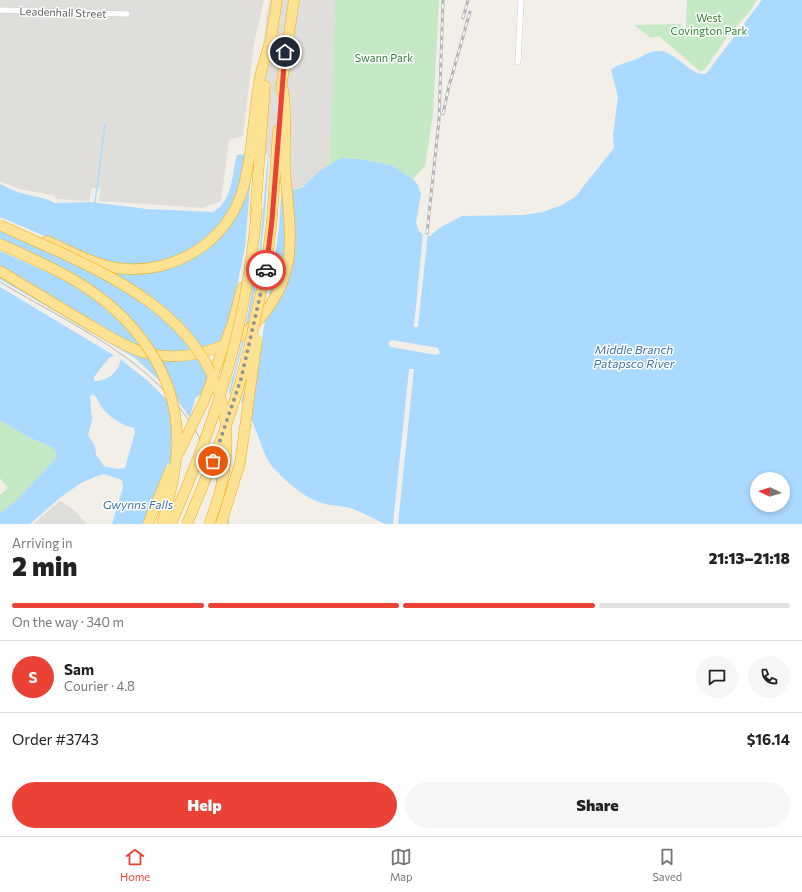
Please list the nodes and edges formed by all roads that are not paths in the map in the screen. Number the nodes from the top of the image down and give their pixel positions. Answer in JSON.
{"nodes":[{"id":1,"x":294,"y":0,"type":"edge"},
{"id":2,"x":301,"y":0,"type":"edge"},
{"id":3,"x":521,"y":0,"type":"edge"},
{"id":4,"x":277,"y":1,"type":"edge"},
{"id":5,"x":0,"y":10,"type":"edge"},
{"id":6,"x":127,"y":14,"type":"dead end"},
{"id":7,"x":270,"y":45,"type":"junction"},
{"id":8,"x":285,"y":52,"type":"junction"},
{"id":9,"x":518,"y":62,"type":"dead end"},
{"id":10,"x":282,"y":83,"type":"junction"},
{"id":11,"x":257,"y":207,"type":"junction"},
{"id":12,"x":0,"y":221,"type":"edge"},
{"id":13,"x":0,"y":225,"type":"edge"},
{"id":14,"x":0,"y":244,"type":"edge"},
{"id":15,"x":266,"y":269,"type":"junction"},
{"id":16,"x":0,"y":271,"type":"edge"},
{"id":17,"x":148,"y":524,"type":"edge"},
{"id":18,"x":162,"y":524,"type":"edge"},
{"id":19,"x":171,"y":524,"type":"edge"},
{"id":20,"x":187,"y":524,"type":"edge"},
{"id":21,"x":209,"y":524,"type":"edge"},
{"id":22,"x":221,"y":524,"type":"edge"}],
"edges":[{"from":1,"to":8,"type":"highway"},
{"from":2,"to":8,"type":"highway"},
{"from":3,"to":9,"type":"street"},
{"from":4,"to":7,"type":"highway"},
{"from":5,"to":6,"type":"street","name":"Leadenhall Street"},
{"from":7,"to":11,"type":"highway"},
{"from":7,"to":12,"type":"highway"},
{"from":8,"to":10,"type":"highway"},
{"from":10,"to":15,"type":"highway"},
{"from":10,"to":16,"type":"highway","bridge":true},
{"from":11,"to":17,"type":"highway","bridge":true},
{"from":11,"to":19,"type":"highway","bridge":true},
{"from":13,"to":21,"type":"highway","bridge":true},
{"from":14,"to":18,"type":"highway","bridge":true},
{"from":15,"to":20,"type":"highway","bridge":true},
{"from":15,"to":22,"type":"highway","bridge":true}]}
